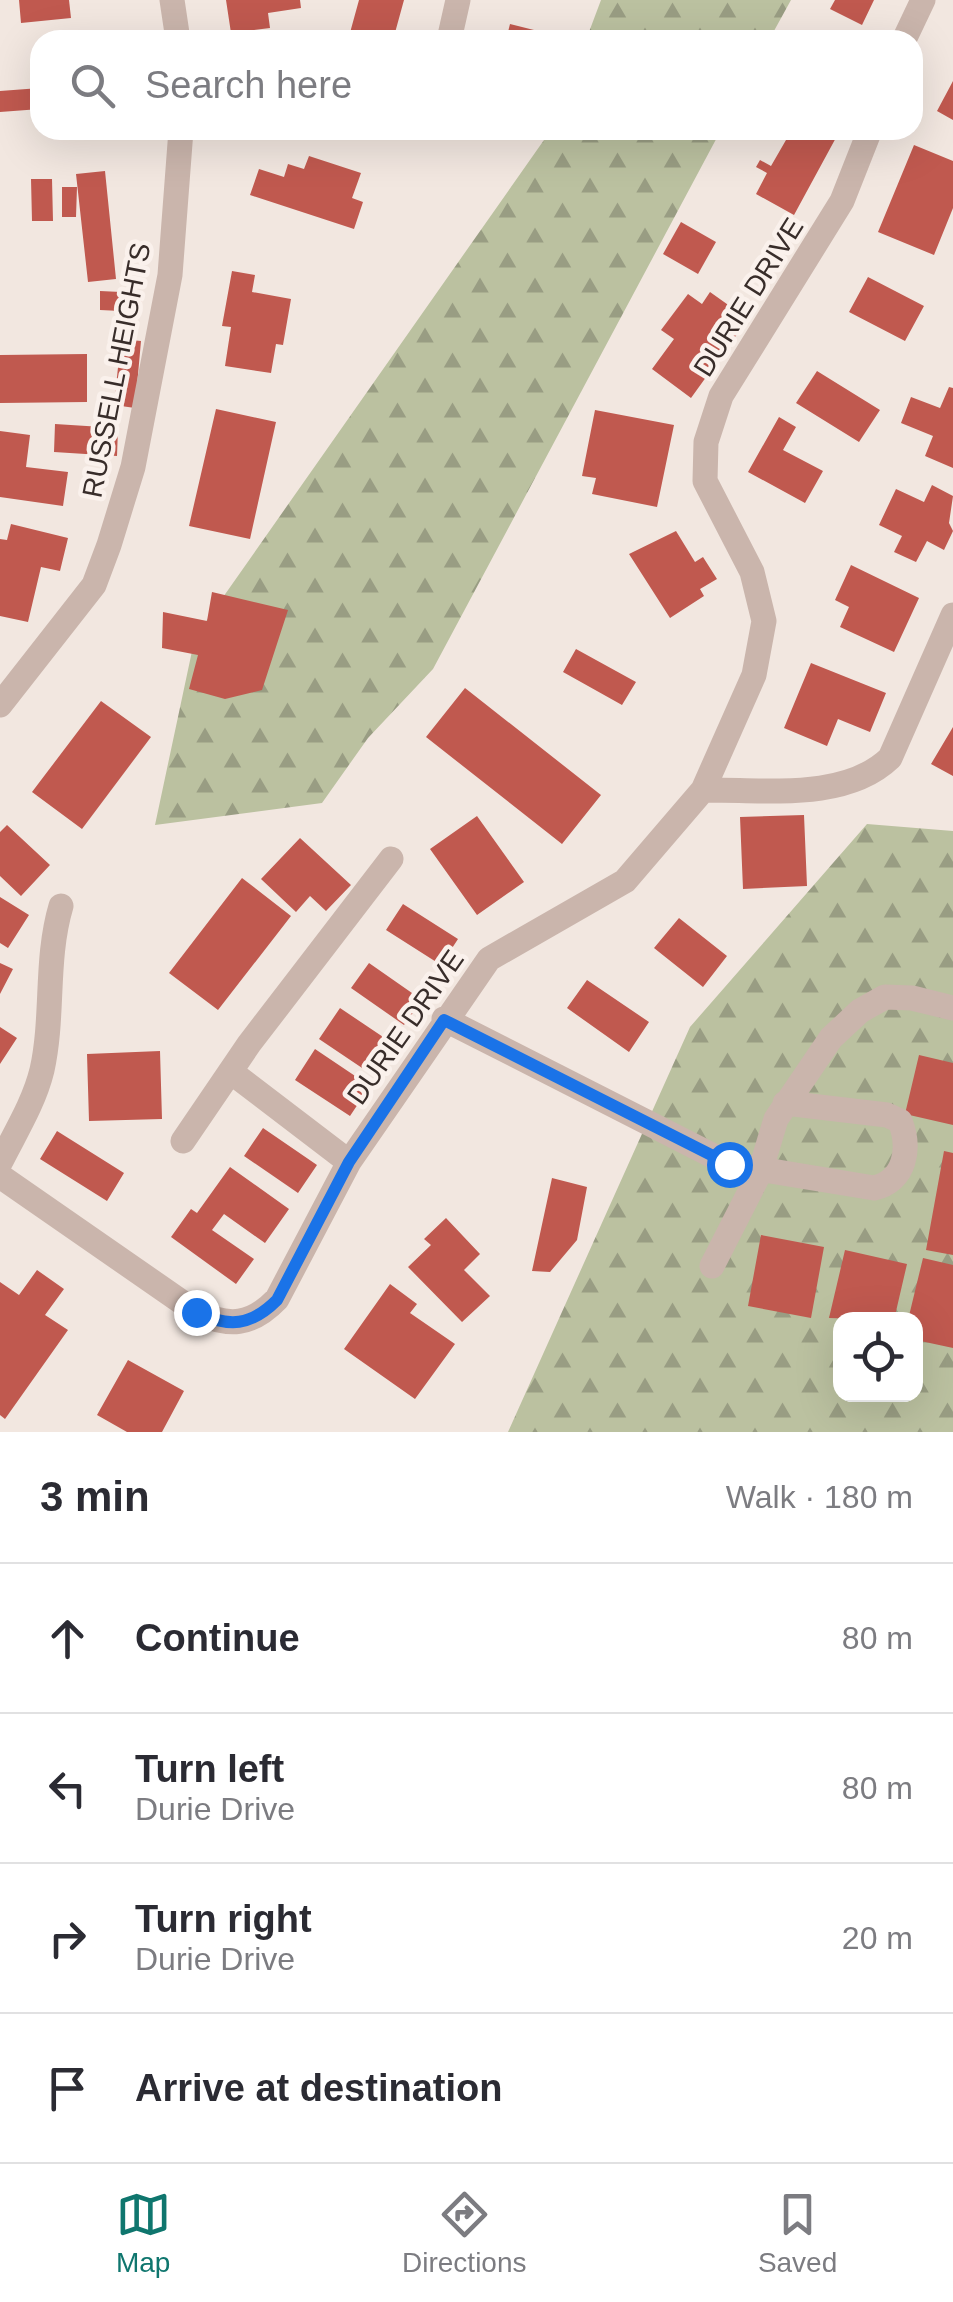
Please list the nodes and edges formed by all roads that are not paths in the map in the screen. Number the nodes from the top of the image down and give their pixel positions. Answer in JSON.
{"nodes":[{"id":1,"x":172,"y":0,"type":"edge"},
{"id":2,"x":458,"y":0,"type":"edge"},
{"id":3,"x":923,"y":0,"type":"edge"},
{"id":4,"x":176,"y":30,"type":"edge"},
{"id":5,"x":451,"y":30,"type":"edge"},
{"id":6,"x":909,"y":30,"type":"edge"},
{"id":7,"x":180,"y":140,"type":"edge"},
{"id":8,"x":866,"y":140,"type":"edge"},
{"id":9,"x":953,"y":616,"type":"edge"},
{"id":10,"x":0,"y":705,"type":"edge"},
{"id":11,"x":704,"y":790,"type":"junction"},
{"id":12,"x":391,"y":858,"type":"dead end"},
{"id":13,"x":61,"y":906,"type":"dead end"},
{"id":14,"x":953,"y":1008,"type":"edge"},
{"id":15,"x":444,"y":1020,"type":"junction"},
{"id":16,"x":230,"y":1072,"type":"junction"},
{"id":17,"x":784,"y":1103,"type":"junction"},
{"id":18,"x":184,"y":1142,"type":"dead end"},
{"id":19,"x":349,"y":1162,"type":"junction"},
{"id":20,"x":0,"y":1163,"type":"edge"},
{"id":21,"x":760,"y":1172,"type":"junction"},
{"id":22,"x":0,"y":1176,"type":"edge"},
{"id":23,"x":712,"y":1266,"type":"dead end"}],
"edges":[{"from":1,"to":4,"type":"street"},
{"from":2,"to":5,"type":"street"},
{"from":3,"to":6,"type":"street"},
{"from":7,"to":10,"type":"street","name":"RUSSELL HEIGHTS"},
{"from":8,"to":11,"type":"street","name":"DURIE DRIVE"},
{"from":9,"to":11,"type":"street"},
{"from":11,"to":15,"type":"street","name":"DURIE DRIVE"},
{"from":12,"to":16,"type":"street"},
{"from":13,"to":20,"type":"street"},
{"from":14,"to":17,"type":"street"},
{"from":15,"to":19,"type":"street","name":"DURIE DRIVE"},
{"from":15,"to":21,"type":"street"},
{"from":16,"to":18,"type":"street"},
{"from":16,"to":19,"type":"street"},
{"from":17,"to":21,"type":"street"},
{"from":17,"to":21,"type":"street"},
{"from":19,"to":22,"type":"street","name":"DURIE DRIVE"},
{"from":21,"to":23,"type":"street"}]}
